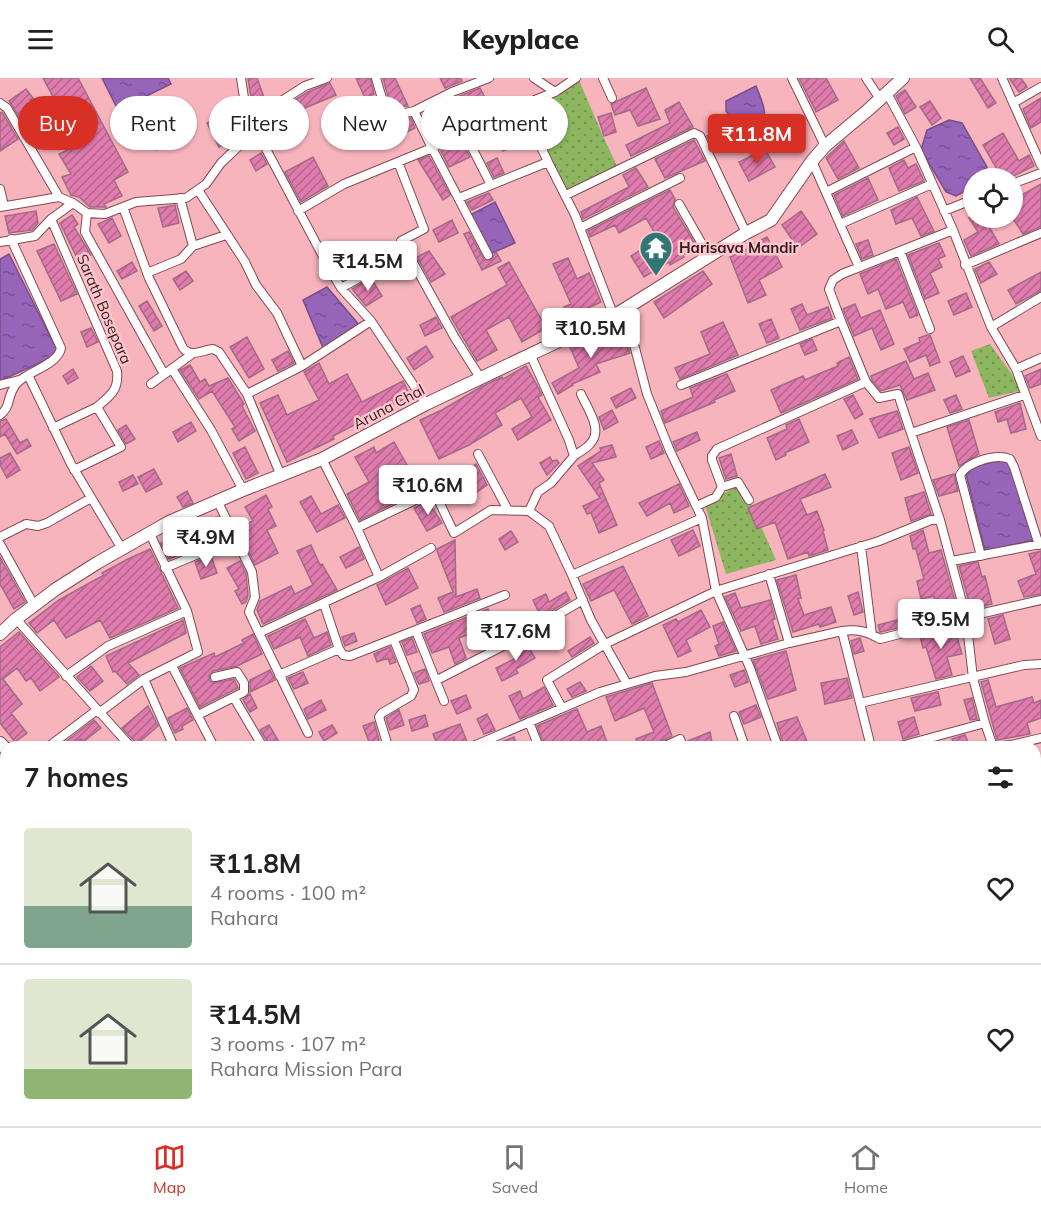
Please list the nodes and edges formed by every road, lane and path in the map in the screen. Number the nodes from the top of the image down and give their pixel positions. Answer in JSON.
{"nodes":[{"id":1,"x":241,"y":78,"type":"edge"},
{"id":2,"x":327,"y":78,"type":"edge"},
{"id":3,"x":376,"y":78,"type":"edge"},
{"id":4,"x":489,"y":78,"type":"edge"},
{"id":5,"x":534,"y":78,"type":"edge"},
{"id":6,"x":576,"y":78,"type":"edge"},
{"id":7,"x":603,"y":78,"type":"edge"},
{"id":8,"x":792,"y":78,"type":"edge"},
{"id":9,"x":866,"y":78,"type":"edge"},
{"id":10,"x":903,"y":78,"type":"edge"},
{"id":11,"x":1002,"y":78,"type":"edge"},
{"id":12,"x":1041,"y":87,"type":"edge"},
{"id":13,"x":555,"y":92,"type":"junction"},
{"id":14,"x":244,"y":96,"type":"edge"},
{"id":15,"x":289,"y":96,"type":"edge"},
{"id":16,"x":545,"y":96,"type":"edge"},
{"id":17,"x":884,"y":96,"type":"junction"},
{"id":18,"x":612,"y":98,"type":"dead end"},
{"id":19,"x":0,"y":103,"type":"edge"},
{"id":20,"x":1013,"y":103,"type":"junction"},
{"id":21,"x":414,"y":111,"type":"junction"},
{"id":22,"x":421,"y":125,"type":"edge"},
{"id":23,"x":825,"y":146,"type":"junction"},
{"id":24,"x":916,"y":147,"type":"junction"},
{"id":25,"x":235,"y":150,"type":"edge"},
{"id":26,"x":266,"y":150,"type":"edge"},
{"id":27,"x":425,"y":150,"type":"edge"},
{"id":28,"x":434,"y":150,"type":"edge"},
{"id":29,"x":473,"y":150,"type":"edge"},
{"id":30,"x":542,"y":150,"type":"edge"},
{"id":31,"x":1039,"y":154,"type":"edge"},
{"id":32,"x":812,"y":160,"type":"junction"},
{"id":33,"x":398,"y":162,"type":"junction"},
{"id":34,"x":548,"y":162,"type":"junction"},
{"id":35,"x":1041,"y":165,"type":"edge"},
{"id":36,"x":1041,"y":173,"type":"edge"},
{"id":37,"x":680,"y":178,"type":"dead end"},
{"id":38,"x":1023,"y":180,"type":"edge"},
{"id":39,"x":932,"y":184,"type":"junction"},
{"id":40,"x":490,"y":185,"type":"junction"},
{"id":41,"x":0,"y":189,"type":"edge"},
{"id":42,"x":198,"y":190,"type":"junction"},
{"id":43,"x":826,"y":192,"type":"junction"},
{"id":44,"x":566,"y":195,"type":"junction"},
{"id":45,"x":59,"y":197,"type":"junction"},
{"id":46,"x":180,"y":198,"type":"junction"},
{"id":47,"x":459,"y":198,"type":"junction"},
{"id":48,"x":73,"y":203,"type":"junction"},
{"id":49,"x":963,"y":203,"type":"edge"},
{"id":50,"x":679,"y":204,"type":"dead end"},
{"id":51,"x":2,"y":207,"type":"edge"},
{"id":52,"x":123,"y":207,"type":"junction"},
{"id":53,"x":298,"y":211,"type":"junction"},
{"id":54,"x":944,"y":211,"type":"junction"},
{"id":55,"x":87,"y":213,"type":"junction"},
{"id":56,"x":51,"y":219,"type":"junction"},
{"id":57,"x":840,"y":224,"type":"junction"},
{"id":58,"x":579,"y":228,"type":"junction"},
{"id":59,"x":953,"y":230,"type":"junction"},
{"id":60,"x":746,"y":232,"type":"junction"},
{"id":61,"x":1041,"y":233,"type":"edge"},
{"id":62,"x":226,"y":235,"type":"junction"},
{"id":63,"x":11,"y":239,"type":"junction"},
{"id":64,"x":0,"y":242,"type":"edge"},
{"id":65,"x":193,"y":246,"type":"junction"},
{"id":66,"x":900,"y":251,"type":"junction"},
{"id":67,"x":406,"y":252,"type":"junction"},
{"id":68,"x":488,"y":255,"type":"dead end"},
{"id":69,"x":710,"y":256,"type":"junction"},
{"id":70,"x":965,"y":265,"type":"junction"},
{"id":71,"x":859,"y":267,"type":"junction"},
{"id":72,"x":147,"y":273,"type":"junction"},
{"id":73,"x":341,"y":288,"type":"junction"},
{"id":74,"x":1041,"y":297,"type":"edge"},
{"id":75,"x":616,"y":313,"type":"junction"},
{"id":76,"x":371,"y":321,"type":"junction"},
{"id":77,"x":841,"y":321,"type":"junction"},
{"id":78,"x":991,"y":327,"type":"junction"},
{"id":79,"x":930,"y":329,"type":"dead end"},
{"id":80,"x":192,"y":354,"type":"junction"},
{"id":81,"x":531,"y":356,"type":"junction"},
{"id":82,"x":1041,"y":358,"type":"edge"},
{"id":83,"x":303,"y":366,"type":"junction"},
{"id":84,"x":1016,"y":369,"type":"junction"},
{"id":85,"x":168,"y":372,"type":"junction"},
{"id":86,"x":24,"y":378,"type":"junction"},
{"id":87,"x":481,"y":379,"type":"junction"},
{"id":88,"x":866,"y":382,"type":"junction"},
{"id":89,"x":151,"y":384,"type":"dead end"},
{"id":90,"x":0,"y":385,"type":"edge"},
{"id":91,"x":681,"y":385,"type":"dead end"},
{"id":92,"x":247,"y":394,"type":"junction"},
{"id":93,"x":581,"y":394,"type":"dead end"},
{"id":94,"x":1024,"y":395,"type":"junction"},
{"id":95,"x":426,"y":404,"type":"junction"},
{"id":96,"x":97,"y":407,"type":"junction"},
{"id":97,"x":0,"y":415,"type":"edge"},
{"id":98,"x":53,"y":428,"type":"junction"},
{"id":99,"x":911,"y":433,"type":"junction"},
{"id":100,"x":1041,"y":436,"type":"edge"},
{"id":101,"x":478,"y":454,"type":"dead end"},
{"id":102,"x":574,"y":456,"type":"junction"},
{"id":103,"x":322,"y":459,"type":"junction"},
{"id":104,"x":74,"y":470,"type":"junction"},
{"id":105,"x":281,"y":476,"type":"junction"},
{"id":106,"x":722,"y":487,"type":"junction"},
{"id":107,"x":243,"y":490,"type":"junction"},
{"id":108,"x":91,"y":498,"type":"junction"},
{"id":109,"x":749,"y":500,"type":"dead end"},
{"id":110,"x":218,"y":502,"type":"junction"},
{"id":111,"x":696,"y":506,"type":"junction"},
{"id":112,"x":508,"y":510,"type":"junction"},
{"id":113,"x":529,"y":511,"type":"junction"},
{"id":114,"x":702,"y":518,"type":"junction"},
{"id":115,"x":940,"y":520,"type":"junction"},
{"id":116,"x":357,"y":528,"type":"junction"},
{"id":117,"x":150,"y":534,"type":"junction"},
{"id":118,"x":0,"y":537,"type":"edge"},
{"id":119,"x":236,"y":538,"type":"junction"},
{"id":120,"x":0,"y":544,"type":"edge"},
{"id":121,"x":1040,"y":544,"type":"edge"},
{"id":122,"x":861,"y":546,"type":"junction"},
{"id":123,"x":431,"y":548,"type":"dead end"},
{"id":124,"x":122,"y":549,"type":"junction"},
{"id":125,"x":981,"y":556,"type":"junction"},
{"id":126,"x":951,"y":561,"type":"junction"},
{"id":127,"x":165,"y":568,"type":"junction"},
{"id":128,"x":770,"y":574,"type":"junction"},
{"id":129,"x":572,"y":575,"type":"junction"},
{"id":130,"x":379,"y":577,"type":"junction"},
{"id":131,"x":716,"y":591,"type":"junction"},
{"id":132,"x":505,"y":595,"type":"dead end"},
{"id":133,"x":583,"y":600,"type":"junction"},
{"id":134,"x":1041,"y":600,"type":"edge"},
{"id":135,"x":324,"y":604,"type":"junction"},
{"id":136,"x":34,"y":605,"type":"junction"},
{"id":137,"x":187,"y":611,"type":"junction"},
{"id":138,"x":966,"y":616,"type":"junction"},
{"id":139,"x":16,"y":619,"type":"junction"},
{"id":140,"x":416,"y":631,"type":"junction"},
{"id":141,"x":842,"y":631,"type":"junction"},
{"id":142,"x":259,"y":633,"type":"junction"},
{"id":143,"x":0,"y":634,"type":"edge"},
{"id":144,"x":872,"y":635,"type":"junction"},
{"id":145,"x":394,"y":640,"type":"junction"},
{"id":146,"x":789,"y":643,"type":"junction"},
{"id":147,"x":605,"y":644,"type":"junction"},
{"id":148,"x":339,"y":649,"type":"junction"},
{"id":149,"x":744,"y":656,"type":"junction"},
{"id":150,"x":1041,"y":664,"type":"edge"},
{"id":151,"x":172,"y":666,"type":"junction"},
{"id":152,"x":279,"y":675,"type":"junction"},
{"id":153,"x":66,"y":676,"type":"junction"},
{"id":154,"x":215,"y":677,"type":"dead end"},
{"id":155,"x":973,"y":678,"type":"junction"},
{"id":156,"x":144,"y":679,"type":"junction"},
{"id":157,"x":437,"y":680,"type":"junction"},
{"id":158,"x":627,"y":684,"type":"junction"},
{"id":159,"x":234,"y":698,"type":"junction"},
{"id":160,"x":444,"y":701,"type":"dead end"},
{"id":161,"x":860,"y":703,"type":"junction"},
{"id":162,"x":562,"y":708,"type":"junction"},
{"id":163,"x":98,"y":711,"type":"junction"},
{"id":164,"x":198,"y":715,"type":"junction"},
{"id":165,"x":734,"y":716,"type":"dead end"},
{"id":166,"x":529,"y":722,"type":"junction"},
{"id":167,"x":986,"y":723,"type":"junction"},
{"id":168,"x":308,"y":732,"type":"dead end"},
{"id":169,"x":56,"y":741,"type":"edge"},
{"id":170,"x":126,"y":741,"type":"edge"},
{"id":171,"x":171,"y":741,"type":"edge"},
{"id":172,"x":211,"y":741,"type":"edge"},
{"id":173,"x":259,"y":741,"type":"edge"},
{"id":174,"x":386,"y":741,"type":"edge"},
{"id":175,"x":485,"y":741,"type":"edge"},
{"id":176,"x":537,"y":741,"type":"edge"},
{"id":177,"x":744,"y":741,"type":"edge"},
{"id":178,"x":776,"y":741,"type":"edge"},
{"id":179,"x":870,"y":741,"type":"edge"},
{"id":180,"x":937,"y":741,"type":"edge"},
{"id":181,"x":991,"y":741,"type":"edge"}],
"edges":[{"from":1,"to":14,"type":"street"},
{"from":2,"to":15,"type":"street"},
{"from":3,"to":21,"type":"street"},
{"from":4,"to":21,"type":"street"},
{"from":5,"to":13,"type":"street"},
{"from":6,"to":13,"type":"street"},
{"from":7,"to":18,"type":"street"},
{"from":8,"to":23,"type":"street"},
{"from":9,"to":17,"type":"street"},
{"from":10,"to":17,"type":"street","name":"Aruna Chal"},
{"from":11,"to":20,"type":"street"},
{"from":12,"to":20,"type":"street"},
{"from":13,"to":16,"type":"street"},
{"from":17,"to":23,"type":"street","name":"Aruna Chal"},
{"from":17,"to":24,"type":"street"},
{"from":19,"to":45,"type":"street"},
{"from":20,"to":31,"type":"street"},
{"from":21,"to":22,"type":"street"},
{"from":23,"to":32,"type":"street","name":"Aruna Chal"},
{"from":24,"to":39,"type":"street"},
{"from":24,"to":43,"type":"street"},
{"from":25,"to":42,"type":"street"},
{"from":26,"to":53,"type":"street"},
{"from":27,"to":33,"type":"street"},
{"from":28,"to":47,"type":"street"},
{"from":29,"to":40,"type":"street"},
{"from":30,"to":34,"type":"street"},
{"from":31,"to":35,"type":"street"},
{"from":32,"to":43,"type":"street"},
{"from":32,"to":60,"type":"street","name":"Aruna Chal"},
{"from":33,"to":53,"type":"street"},
{"from":33,"to":67,"type":"street"},
{"from":34,"to":40,"type":"street"},
{"from":34,"to":44,"type":"street"},
{"from":36,"to":38,"type":"street"},
{"from":37,"to":58,"type":"street"},
{"from":39,"to":54,"type":"street"},
{"from":39,"to":57,"type":"street"},
{"from":40,"to":47,"type":"street"},
{"from":41,"to":51,"type":"street"},
{"from":42,"to":46,"type":"street"},
{"from":42,"to":62,"type":"street"},
{"from":43,"to":57,"type":"street"},
{"from":44,"to":58,"type":"street"},
{"from":44,"to":60,"type":"street"},
{"from":45,"to":48,"type":"street"},
{"from":45,"to":51,"type":"street"},
{"from":46,"to":52,"type":"street"},
{"from":46,"to":65,"type":"street"},
{"from":47,"to":68,"type":"street"},
{"from":48,"to":55,"type":"street"},
{"from":48,"to":56,"type":"street"},
{"from":49,"to":54,"type":"street"},
{"from":50,"to":69,"type":"street"},
{"from":52,"to":55,"type":"street"},
{"from":52,"to":72,"type":"street"},
{"from":53,"to":73,"type":"street"},
{"from":54,"to":59,"type":"street"},
{"from":55,"to":85,"type":"street"},
{"from":56,"to":63,"type":"street"},
{"from":56,"to":96,"type":"street","name":"Sarath Bosepara"},
{"from":57,"to":71,"type":"street"},
{"from":58,"to":75,"type":"street"},
{"from":59,"to":66,"type":"street"},
{"from":59,"to":70,"type":"street"},
{"from":60,"to":69,"type":"street","name":"Aruna Chal"},
{"from":61,"to":70,"type":"street"},
{"from":62,"to":65,"type":"street"},
{"from":62,"to":83,"type":"street"},
{"from":63,"to":64,"type":"street"},
{"from":63,"to":86,"type":"street"},
{"from":65,"to":72,"type":"street"},
{"from":66,"to":71,"type":"street"},
{"from":66,"to":79,"type":"street"},
{"from":67,"to":73,"type":"street"},
{"from":67,"to":87,"type":"street"},
{"from":69,"to":75,"type":"street","name":"Aruna Chal"},
{"from":70,"to":78,"type":"street"},
{"from":71,"to":77,"type":"street"},
{"from":72,"to":80,"type":"street"},
{"from":73,"to":76,"type":"street"},
{"from":74,"to":78,"type":"street"},
{"from":75,"to":81,"type":"street","name":"Aruna Chal"},
{"from":75,"to":111,"type":"street"},
{"from":76,"to":83,"type":"street"},
{"from":76,"to":95,"type":"street"},
{"from":77,"to":88,"type":"street"},
{"from":77,"to":91,"type":"street"},
{"from":78,"to":84,"type":"street"},
{"from":80,"to":85,"type":"street"},
{"from":80,"to":92,"type":"street"},
{"from":81,"to":87,"type":"street","name":"Aruna Chal"},
{"from":81,"to":102,"type":"street"},
{"from":82,"to":84,"type":"street"},
{"from":83,"to":92,"type":"street"},
{"from":84,"to":94,"type":"street"},
{"from":85,"to":89,"type":"street"},
{"from":85,"to":107,"type":"street"},
{"from":86,"to":90,"type":"street"},
{"from":86,"to":97,"type":"street"},
{"from":86,"to":98,"type":"street"},
{"from":87,"to":95,"type":"street","name":"Aruna Chal"},
{"from":88,"to":99,"type":"street"},
{"from":88,"to":106,"type":"street"},
{"from":92,"to":105,"type":"street"},
{"from":93,"to":102,"type":"street"},
{"from":94,"to":99,"type":"street"},
{"from":94,"to":100,"type":"street"},
{"from":95,"to":103,"type":"street","name":"Aruna Chal"},
{"from":96,"to":98,"type":"street"},
{"from":96,"to":104,"type":"street"},
{"from":98,"to":104,"type":"street"},
{"from":99,"to":115,"type":"street"},
{"from":101,"to":112,"type":"street"},
{"from":102,"to":113,"type":"street"},
{"from":103,"to":105,"type":"street","name":"Aruna Chal"},
{"from":103,"to":116,"type":"street"},
{"from":104,"to":108,"type":"street"},
{"from":105,"to":107,"type":"street","name":"Aruna Chal"},
{"from":106,"to":109,"type":"street"},
{"from":106,"to":111,"type":"street"},
{"from":107,"to":110,"type":"street","name":"Aruna Chal"},
{"from":108,"to":118,"type":"street"},
{"from":108,"to":124,"type":"street"},
{"from":110,"to":117,"type":"street","name":"Aruna Chal"},
{"from":110,"to":119,"type":"street"},
{"from":111,"to":114,"type":"street"},
{"from":112,"to":113,"type":"street"},
{"from":112,"to":116,"type":"street"},
{"from":113,"to":129,"type":"street"},
{"from":114,"to":129,"type":"street"},
{"from":114,"to":131,"type":"street"},
{"from":115,"to":122,"type":"street"},
{"from":115,"to":126,"type":"street"},
{"from":116,"to":130,"type":"street"},
{"from":117,"to":124,"type":"street","name":"Aruna Chal"},
{"from":117,"to":127,"type":"street"},
{"from":119,"to":127,"type":"street"},
{"from":119,"to":142,"type":"street"},
{"from":120,"to":136,"type":"street"},
{"from":121,"to":125,"type":"street"},
{"from":121,"to":125,"type":"street"},
{"from":122,"to":128,"type":"street"},
{"from":122,"to":144,"type":"street"},
{"from":123,"to":130,"type":"street"},
{"from":124,"to":136,"type":"street","name":"Aruna Chal"},
{"from":125,"to":126,"type":"street"},
{"from":126,"to":138,"type":"street"},
{"from":127,"to":137,"type":"street"},
{"from":128,"to":131,"type":"street"},
{"from":128,"to":146,"type":"street"},
{"from":129,"to":133,"type":"street"},
{"from":130,"to":135,"type":"street"},
{"from":131,"to":147,"type":"street"},
{"from":131,"to":149,"type":"street"},
{"from":132,"to":140,"type":"street"},
{"from":133,"to":147,"type":"street"},
{"from":133,"to":157,"type":"street"},
{"from":134,"to":138,"type":"street"},
{"from":135,"to":142,"type":"street"},
{"from":135,"to":148,"type":"street"},
{"from":136,"to":139,"type":"street","name":"Aruna Chal"},
{"from":137,"to":151,"type":"street"},
{"from":137,"to":153,"type":"street"},
{"from":138,"to":144,"type":"street"},
{"from":138,"to":155,"type":"street"},
{"from":139,"to":143,"type":"street","name":"Aruna Chal"},
{"from":139,"to":153,"type":"street"},
{"from":140,"to":145,"type":"street"},
{"from":140,"to":157,"type":"street"},
{"from":141,"to":144,"type":"street"},
{"from":141,"to":146,"type":"street"},
{"from":141,"to":161,"type":"street"},
{"from":142,"to":152,"type":"street"},
{"from":145,"to":148,"type":"street"},
{"from":145,"to":174,"type":"street"},
{"from":146,"to":149,"type":"street"},
{"from":147,"to":158,"type":"street"},
{"from":147,"to":162,"type":"street"},
{"from":148,"to":152,"type":"street"},
{"from":149,"to":158,"type":"street"},
{"from":149,"to":178,"type":"street"},
{"from":150,"to":155,"type":"street"},
{"from":151,"to":156,"type":"street"},
{"from":151,"to":164,"type":"street"},
{"from":152,"to":168,"type":"street"},
{"from":153,"to":163,"type":"street"},
{"from":154,"to":159,"type":"street"},
{"from":155,"to":161,"type":"street"},
{"from":155,"to":167,"type":"street"},
{"from":156,"to":163,"type":"street"},
{"from":156,"to":171,"type":"street"},
{"from":157,"to":160,"type":"street"},
{"from":158,"to":162,"type":"street"},
{"from":159,"to":164,"type":"street"},
{"from":159,"to":173,"type":"street"},
{"from":161,"to":179,"type":"street"},
{"from":162,"to":166,"type":"street"},
{"from":163,"to":169,"type":"street"},
{"from":163,"to":170,"type":"street"},
{"from":164,"to":172,"type":"street"},
{"from":165,"to":177,"type":"street"},
{"from":166,"to":175,"type":"street"},
{"from":166,"to":176,"type":"street"},
{"from":167,"to":180,"type":"street"},
{"from":167,"to":181,"type":"street"}]}
